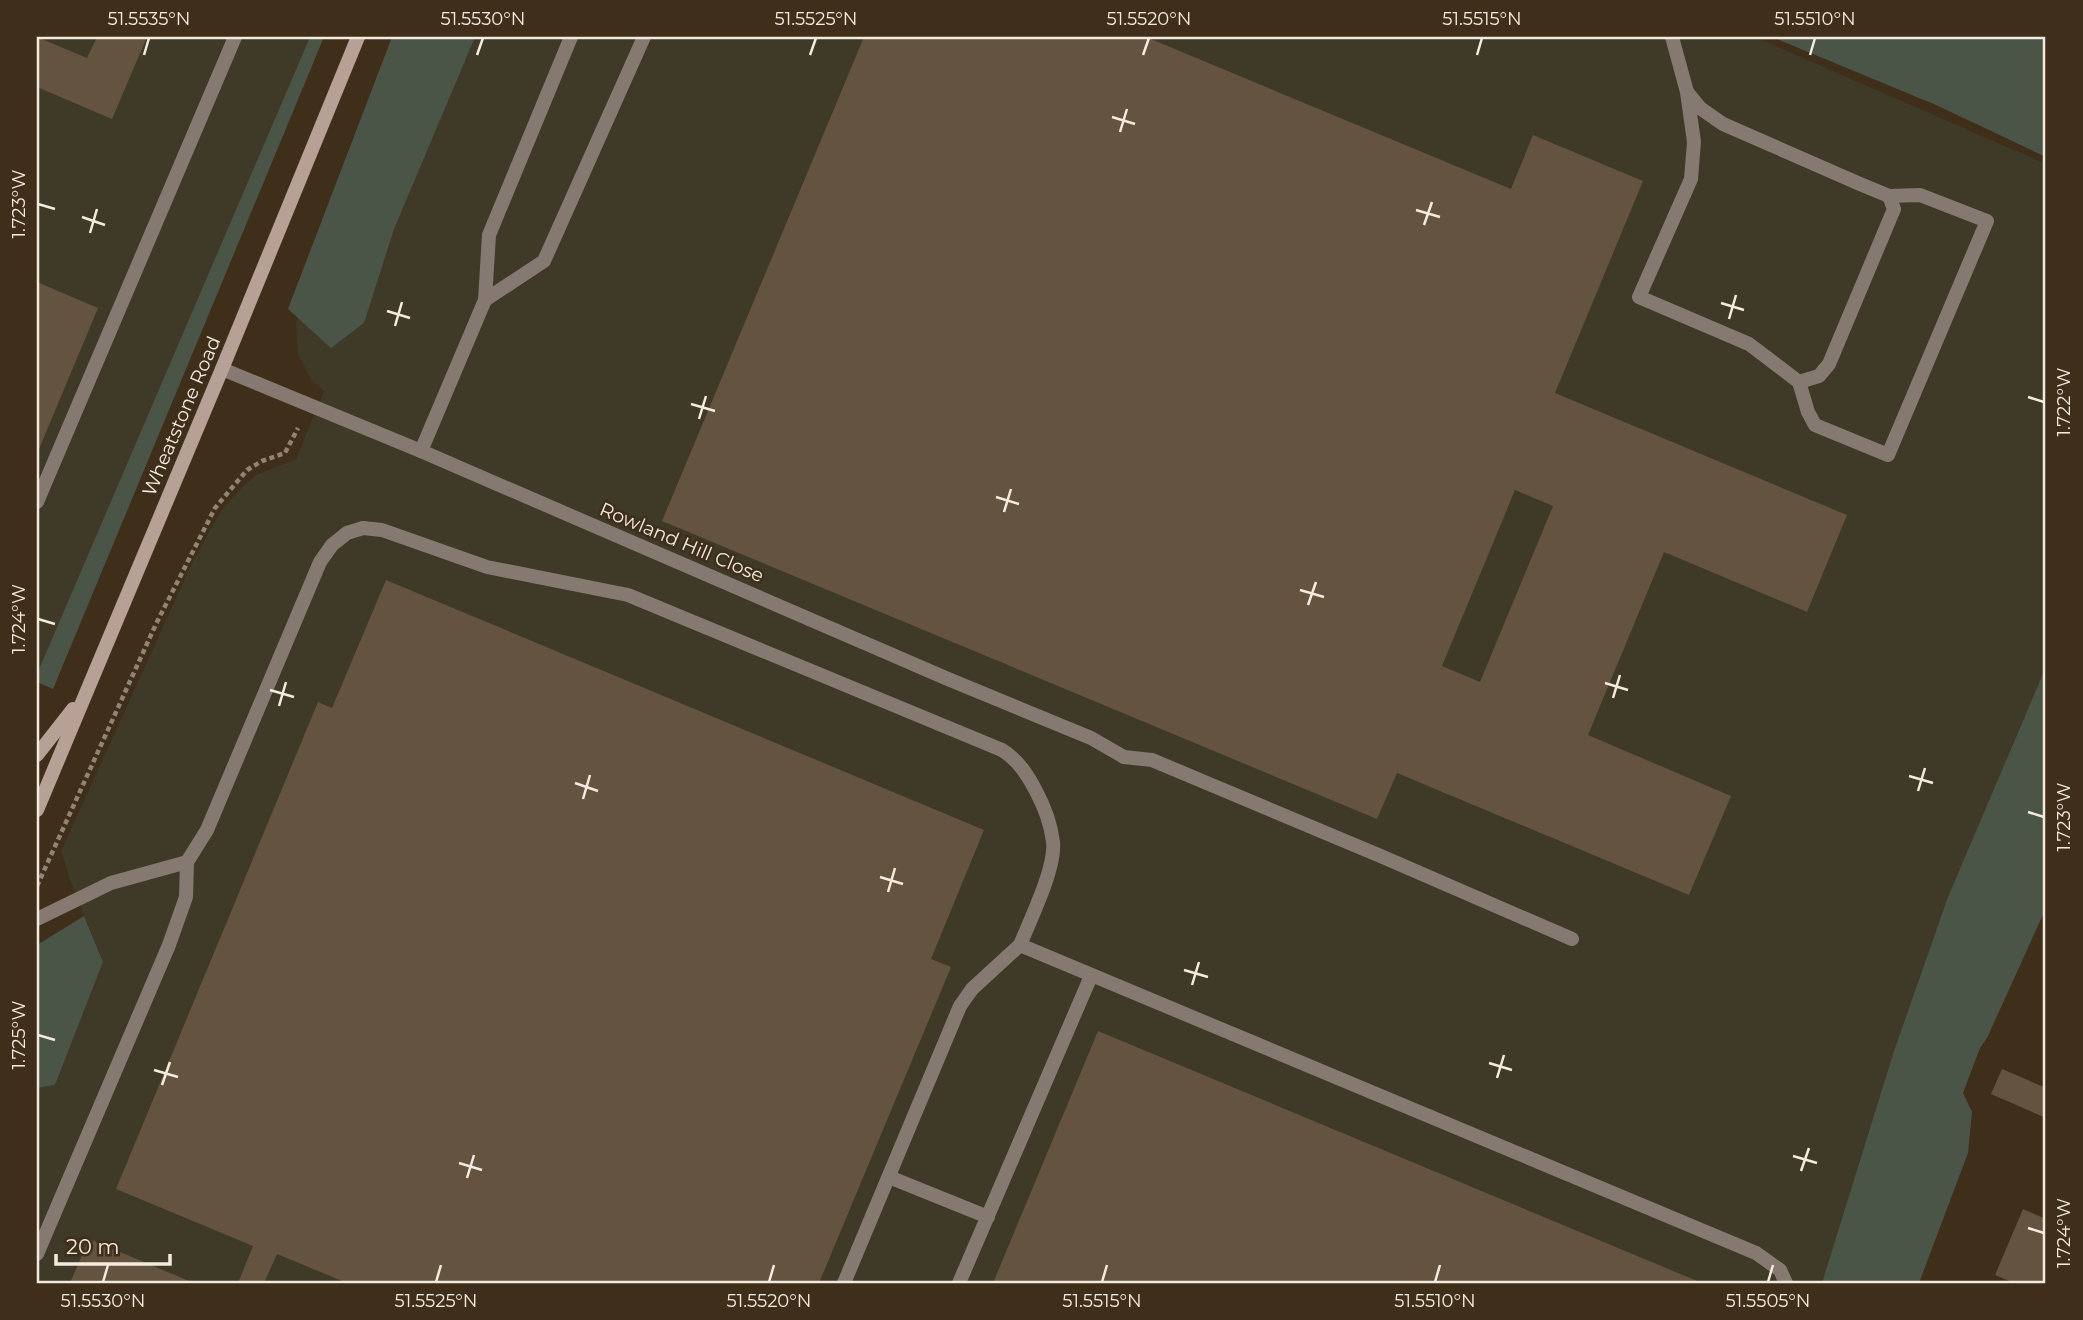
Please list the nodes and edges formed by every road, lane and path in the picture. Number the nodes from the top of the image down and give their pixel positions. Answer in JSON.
{"nodes":[{"id":1,"x":235,"y":37,"type":"edge"},
{"id":2,"x":358,"y":37,"type":"edge"},
{"id":3,"x":571,"y":37,"type":"edge"},
{"id":4,"x":644,"y":37,"type":"edge"},
{"id":5,"x":1672,"y":37,"type":"edge"},
{"id":6,"x":1687,"y":92,"type":"junction"},
{"id":7,"x":1889,"y":196,"type":"junction"},
{"id":8,"x":485,"y":300,"type":"junction"},
{"id":9,"x":222,"y":369,"type":"junction"},
{"id":10,"x":1799,"y":382,"type":"junction"},
{"id":11,"x":310,"y":406,"type":"junction"},
{"id":12,"x":421,"y":451,"type":"junction"},
{"id":13,"x":37,"y":502,"type":"edge"},
{"id":14,"x":84,"y":694,"type":"junction"},
{"id":15,"x":37,"y":755,"type":"edge"},
{"id":16,"x":37,"y":810,"type":"edge"},
{"id":17,"x":187,"y":862,"type":"junction"},
{"id":18,"x":37,"y":886,"type":"edge"},
{"id":19,"x":37,"y":919,"type":"edge"},
{"id":20,"x":1572,"y":939,"type":"dead end"},
{"id":21,"x":1020,"y":945,"type":"junction"},
{"id":22,"x":1091,"y":976,"type":"junction"},
{"id":23,"x":889,"y":1177,"type":"junction"},
{"id":24,"x":988,"y":1217,"type":"junction"},
{"id":25,"x":37,"y":1254,"type":"edge"},
{"id":26,"x":844,"y":1283,"type":"edge"},
{"id":27,"x":959,"y":1283,"type":"edge"},
{"id":28,"x":1786,"y":1283,"type":"edge"}],
"edges":[{"from":1,"to":13,"type":"street"},
{"from":2,"to":9,"type":"main road","name":"Wheatstone Road"},
{"from":3,"to":8,"type":"street"},
{"from":4,"to":8,"type":"street"},
{"from":5,"to":6,"type":"street"},
{"from":6,"to":7,"type":"street"},
{"from":6,"to":10,"type":"street"},
{"from":7,"to":10,"type":"street"},
{"from":7,"to":10,"type":"street"},
{"from":8,"to":12,"type":"street"},
{"from":9,"to":11,"type":"street","name":"Rowland Hill Close"},
{"from":9,"to":14,"type":"main road","name":"Wheatstone Road"},
{"from":11,"to":12,"type":"street","name":"Rowland Hill Close"},
{"from":11,"to":18,"type":"path"},
{"from":12,"to":20,"type":"street","name":"Rowland Hill Close"},
{"from":14,"to":15,"type":"main road"},
{"from":14,"to":16,"type":"main road","name":"Wheatstone Road"},
{"from":17,"to":19,"type":"street"},
{"from":17,"to":21,"type":"street"},
{"from":17,"to":25,"type":"street"},
{"from":21,"to":22,"type":"street"},
{"from":21,"to":23,"type":"street"},
{"from":22,"to":24,"type":"street"},
{"from":22,"to":28,"type":"street"},
{"from":23,"to":24,"type":"street"},
{"from":23,"to":26,"type":"street"},
{"from":24,"to":27,"type":"street"}]}
